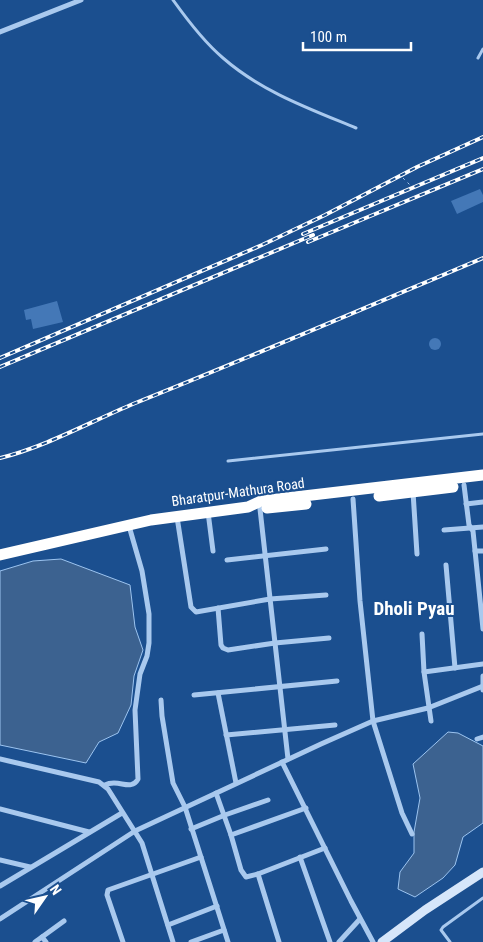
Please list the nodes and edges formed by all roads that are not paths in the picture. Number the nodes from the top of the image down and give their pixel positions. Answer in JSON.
{"nodes":[{"id":1,"x":81,"y":0,"type":"edge"},
{"id":2,"x":173,"y":0,"type":"edge"},
{"id":3,"x":0,"y":32,"type":"edge"},
{"id":4,"x":483,"y":49,"type":"edge"},
{"id":5,"x":478,"y":58,"type":"dead end"},
{"id":6,"x":356,"y":128,"type":"dead end"},
{"id":7,"x":483,"y":434,"type":"edge"},
{"id":8,"x":228,"y":461,"type":"dead end"},
{"id":9,"x":483,"y":475,"type":"edge"},
{"id":10,"x":483,"y":483,"type":"edge"},
{"id":11,"x":464,"y":485,"type":"junction"},
{"id":12,"x":413,"y":492,"type":"junction"},
{"id":13,"x":353,"y":499,"type":"junction"},
{"id":14,"x":483,"y":502,"type":"edge"},
{"id":15,"x":466,"y":504,"type":"junction"},
{"id":16,"x":254,"y":508,"type":"junction"},
{"id":17,"x":208,"y":511,"type":"junction"},
{"id":18,"x":177,"y":516,"type":"junction"},
{"id":19,"x":128,"y":524,"type":"junction"},
{"id":20,"x":472,"y":528,"type":"junction"},
{"id":21,"x":483,"y":528,"type":"edge"},
{"id":22,"x":444,"y":530,"type":"dead end"},
{"id":23,"x":326,"y":549,"type":"dead end"},
{"id":24,"x":213,"y":551,"type":"dead end"},
{"id":25,"x":475,"y":551,"type":"junction"},
{"id":26,"x":483,"y":551,"type":"edge"},
{"id":27,"x":417,"y":554,"type":"dead end"},
{"id":28,"x":0,"y":555,"type":"edge"},
{"id":29,"x":265,"y":557,"type":"junction"},
{"id":30,"x":227,"y":560,"type":"dead end"},
{"id":31,"x":446,"y":564,"type":"dead end"},
{"id":32,"x":481,"y":583,"type":"edge"},
{"id":33,"x":326,"y":594,"type":"dead end"},
{"id":34,"x":270,"y":598,"type":"junction"},
{"id":35,"x":218,"y":608,"type":"junction"},
{"id":36,"x":483,"y":628,"type":"edge"},
{"id":37,"x":422,"y":634,"type":"dead end"},
{"id":38,"x":329,"y":638,"type":"dead end"},
{"id":39,"x":275,"y":643,"type":"junction"},
{"id":40,"x":483,"y":664,"type":"edge"},
{"id":41,"x":455,"y":668,"type":"junction"},
{"id":42,"x":424,"y":672,"type":"junction"},
{"id":43,"x":483,"y":676,"type":"edge"},
{"id":44,"x":337,"y":681,"type":"dead end"},
{"id":45,"x":280,"y":687,"type":"junction"},
{"id":46,"x":483,"y":687,"type":"edge"},
{"id":47,"x":218,"y":693,"type":"junction"},
{"id":48,"x":194,"y":695,"type":"dead end"},
{"id":49,"x":161,"y":700,"type":"dead end"},
{"id":50,"x":428,"y":708,"type":"junction"},
{"id":51,"x":373,"y":721,"type":"junction"},
{"id":52,"x":431,"y":721,"type":"dead end"},
{"id":53,"x":335,"y":725,"type":"dead end"},
{"id":54,"x":285,"y":729,"type":"junction"},
{"id":55,"x":226,"y":735,"type":"junction"},
{"id":56,"x":483,"y":738,"type":"edge"},
{"id":57,"x":476,"y":739,"type":"dead end"},
{"id":58,"x":0,"y":759,"type":"edge"},
{"id":59,"x":288,"y":759,"type":"junction"},
{"id":60,"x":282,"y":762,"type":"junction"},
{"id":61,"x":236,"y":783,"type":"junction"},
{"id":62,"x":105,"y":785,"type":"junction"},
{"id":63,"x":216,"y":793,"type":"junction"},
{"id":64,"x":268,"y":800,"type":"dead end"},
{"id":65,"x":185,"y":807,"type":"junction"},
{"id":66,"x":306,"y":808,"type":"junction"},
{"id":67,"x":0,"y":809,"type":"edge"},
{"id":68,"x":122,"y":813,"type":"junction"},
{"id":69,"x":225,"y":815,"type":"junction"},
{"id":70,"x":192,"y":829,"type":"junction"},
{"id":71,"x":135,"y":831,"type":"junction"},
{"id":72,"x":89,"y":832,"type":"junction"},
{"id":73,"x":412,"y":834,"type":"dead end"},
{"id":74,"x":231,"y":835,"type":"junction"},
{"id":75,"x":325,"y":848,"type":"junction"},
{"id":76,"x":201,"y":857,"type":"junction"},
{"id":77,"x":300,"y":857,"type":"junction"},
{"id":78,"x":0,"y":860,"type":"edge"},
{"id":79,"x":30,"y":867,"type":"junction"},
{"id":80,"x":483,"y":872,"type":"edge"},
{"id":81,"x":258,"y":874,"type":"junction"},
{"id":82,"x":153,"y":876,"type":"junction"},
{"id":83,"x":0,"y":886,"type":"edge"},
{"id":84,"x":483,"y":898,"type":"edge"},
{"id":85,"x":217,"y":906,"type":"junction"},
{"id":86,"x":0,"y":919,"type":"edge"},
{"id":87,"x":360,"y":919,"type":"junction"},
{"id":88,"x":64,"y":921,"type":"dead end"},
{"id":89,"x":168,"y":925,"type":"junction"},
{"id":90,"x":224,"y":930,"type":"junction"},
{"id":91,"x":44,"y":940,"type":"edge"},
{"id":92,"x":35,"y":942,"type":"edge"},
{"id":93,"x":123,"y":942,"type":"edge"},
{"id":94,"x":173,"y":942,"type":"edge"},
{"id":95,"x":191,"y":942,"type":"edge"},
{"id":96,"x":228,"y":942,"type":"edge"},
{"id":97,"x":279,"y":942,"type":"edge"},
{"id":98,"x":330,"y":942,"type":"edge"},
{"id":99,"x":339,"y":942,"type":"edge"},
{"id":100,"x":373,"y":942,"type":"edge"},
{"id":101,"x":382,"y":942,"type":"edge"},
{"id":102,"x":450,"y":942,"type":"edge"}],
"edges":[{"from":1,"to":3,"type":"street"},
{"from":2,"to":6,"type":"lane"},
{"from":4,"to":5,"type":"lane"},
{"from":7,"to":8,"type":"lane"},
{"from":9,"to":16,"type":"highway","name":"Bharatpur-Mathura Road"},
{"from":10,"to":11,"type":"highway","name":"Bharatpur-Mathura Road"},
{"from":11,"to":12,"type":"highway","name":"Bharatpur-Mathura Road"},
{"from":11,"to":15,"type":"street"},
{"from":12,"to":13,"type":"highway","name":"Bharatpur-Mathura Road"},
{"from":12,"to":27,"type":"street"},
{"from":13,"to":16,"type":"highway","name":"Bharatpur-Mathura Road"},
{"from":13,"to":51,"type":"street"},
{"from":14,"to":15,"type":"street"},
{"from":15,"to":20,"type":"street"},
{"from":16,"to":17,"type":"highway","name":"Bharatpur-Mathura Road"},
{"from":16,"to":29,"type":"street"},
{"from":17,"to":18,"type":"highway","name":"Bharatpur-Mathura Road"},
{"from":17,"to":24,"type":"street"},
{"from":18,"to":19,"type":"highway","name":"Bharatpur-Mathura Road"},
{"from":18,"to":35,"type":"street"},
{"from":19,"to":28,"type":"highway","name":"Bharatpur-Mathura Road"},
{"from":19,"to":62,"type":"street"},
{"from":20,"to":21,"type":"street"},
{"from":20,"to":22,"type":"street"},
{"from":20,"to":25,"type":"street"},
{"from":23,"to":29,"type":"street"},
{"from":25,"to":26,"type":"street"},
{"from":25,"to":32,"type":"street"},
{"from":29,"to":30,"type":"street"},
{"from":29,"to":34,"type":"street"},
{"from":31,"to":41,"type":"street"},
{"from":32,"to":36,"type":"street"},
{"from":33,"to":34,"type":"street"},
{"from":34,"to":35,"type":"street"},
{"from":34,"to":39,"type":"street"},
{"from":35,"to":39,"type":"street"},
{"from":37,"to":42,"type":"street"},
{"from":38,"to":39,"type":"street"},
{"from":39,"to":45,"type":"street"},
{"from":40,"to":41,"type":"street"},
{"from":41,"to":42,"type":"street"},
{"from":42,"to":50,"type":"street"},
{"from":43,"to":46,"type":"street"},
{"from":44,"to":45,"type":"street"},
{"from":45,"to":47,"type":"street"},
{"from":45,"to":54,"type":"street"},
{"from":46,"to":50,"type":"street"},
{"from":47,"to":48,"type":"street"},
{"from":47,"to":55,"type":"street"},
{"from":49,"to":65,"type":"street"},
{"from":50,"to":51,"type":"street"},
{"from":50,"to":52,"type":"street"},
{"from":51,"to":59,"type":"street"},
{"from":51,"to":73,"type":"street"},
{"from":53,"to":54,"type":"street"},
{"from":54,"to":55,"type":"street"},
{"from":54,"to":59,"type":"street"},
{"from":55,"to":61,"type":"street"},
{"from":56,"to":57,"type":"street"},
{"from":58,"to":62,"type":"street"},
{"from":59,"to":60,"type":"street"},
{"from":60,"to":61,"type":"street"},
{"from":60,"to":66,"type":"street"},
{"from":61,"to":63,"type":"street"},
{"from":62,"to":68,"type":"street"},
{"from":63,"to":65,"type":"street"},
{"from":63,"to":69,"type":"street"},
{"from":64,"to":69,"type":"street"},
{"from":65,"to":70,"type":"street"},
{"from":65,"to":71,"type":"street"},
{"from":66,"to":74,"type":"street"},
{"from":66,"to":75,"type":"street"},
{"from":67,"to":72,"type":"street"},
{"from":68,"to":71,"type":"street"},
{"from":68,"to":72,"type":"street"},
{"from":69,"to":70,"type":"street"},
{"from":69,"to":74,"type":"street"},
{"from":70,"to":76,"type":"street"},
{"from":71,"to":82,"type":"street"},
{"from":71,"to":86,"type":"street"},
{"from":72,"to":79,"type":"street"},
{"from":74,"to":81,"type":"street"},
{"from":75,"to":77,"type":"street"},
{"from":75,"to":87,"type":"street"},
{"from":76,"to":82,"type":"street"},
{"from":76,"to":85,"type":"street"},
{"from":77,"to":81,"type":"street"},
{"from":77,"to":98,"type":"street"},
{"from":78,"to":79,"type":"street"},
{"from":79,"to":83,"type":"street"},
{"from":80,"to":101,"type":"street"},
{"from":81,"to":97,"type":"street"},
{"from":82,"to":89,"type":"street"},
{"from":82,"to":93,"type":"street"},
{"from":84,"to":102,"type":"lane"},
{"from":85,"to":89,"type":"street"},
{"from":85,"to":90,"type":"street"},
{"from":87,"to":99,"type":"street"},
{"from":87,"to":100,"type":"street"},
{"from":88,"to":91,"type":"street"},
{"from":89,"to":94,"type":"street"},
{"from":90,"to":95,"type":"street"},
{"from":90,"to":96,"type":"street"},
{"from":91,"to":92,"type":"street"}]}
